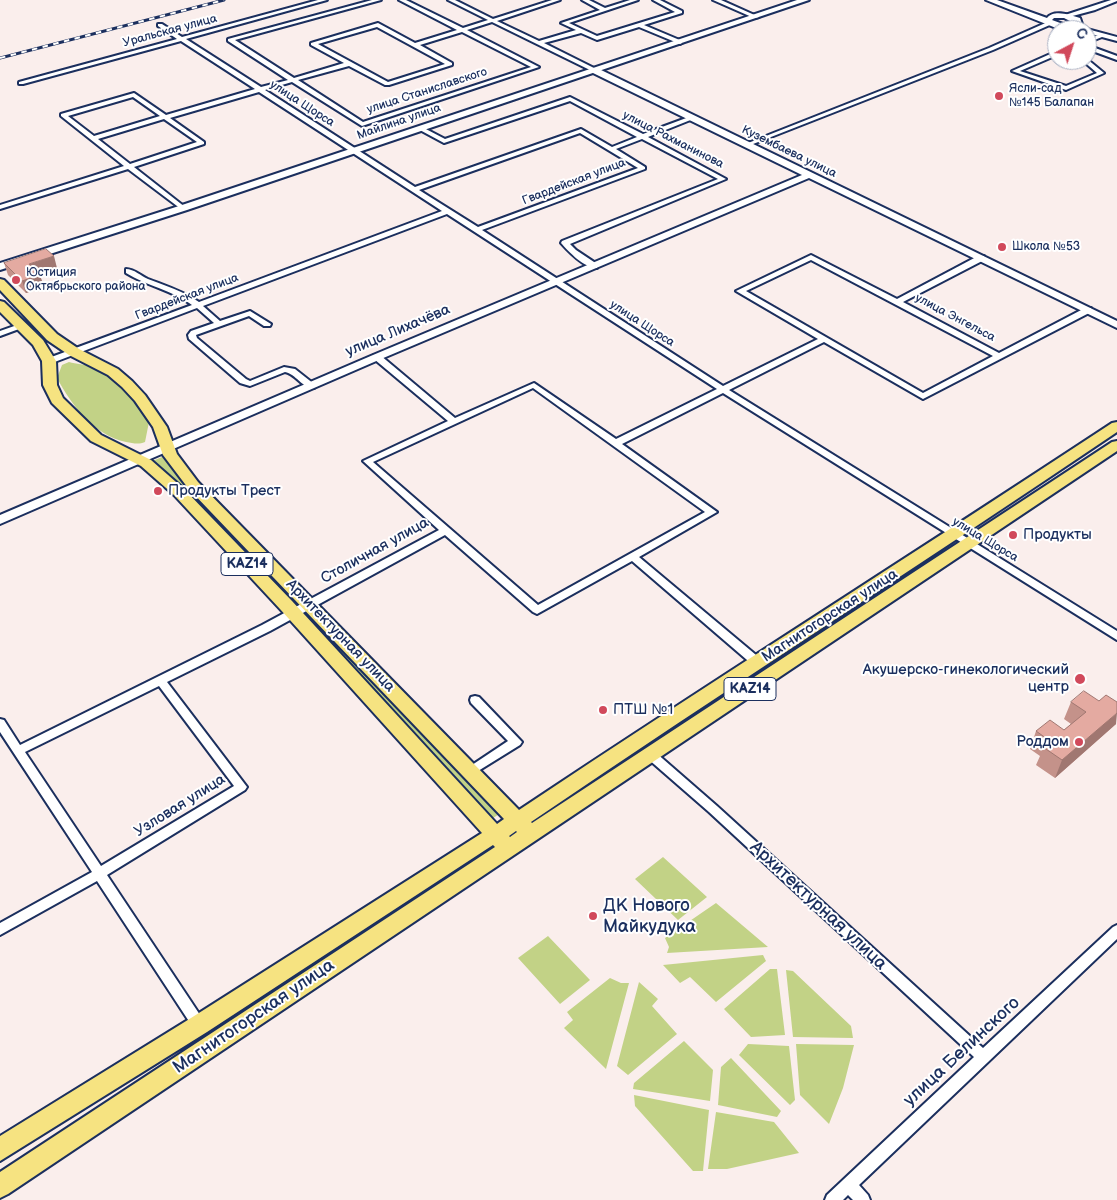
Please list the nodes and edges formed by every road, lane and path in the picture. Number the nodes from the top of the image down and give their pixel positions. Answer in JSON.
{"nodes":[{"id":1,"x":324,"y":0,"type":"edge"},
{"id":2,"x":378,"y":0,"type":"edge"},
{"id":3,"x":402,"y":0,"type":"edge"},
{"id":4,"x":451,"y":0,"type":"edge"},
{"id":5,"x":557,"y":0,"type":"edge"},
{"id":6,"x":585,"y":0,"type":"edge"},
{"id":7,"x":635,"y":0,"type":"edge"},
{"id":8,"x":656,"y":0,"type":"edge"},
{"id":9,"x":676,"y":0,"type":"edge"},
{"id":10,"x":716,"y":0,"type":"edge"},
{"id":11,"x":805,"y":0,"type":"edge"},
{"id":12,"x":990,"y":0,"type":"edge"},
{"id":13,"x":1116,"y":0,"type":"edge"},
{"id":14,"x":664,"y":4,"type":"junction"},
{"id":15,"x":1017,"y":9,"type":"junction"},
{"id":16,"x":1093,"y":9,"type":"junction"},
{"id":17,"x":605,"y":10,"type":"junction"},
{"id":18,"x":1063,"y":16,"type":"junction"},
{"id":19,"x":756,"y":17,"type":"junction"},
{"id":20,"x":492,"y":20,"type":"junction"},
{"id":21,"x":1050,"y":20,"type":"edge"},
{"id":22,"x":1071,"y":20,"type":"edge"},
{"id":23,"x":1083,"y":20,"type":"edge"},
{"id":24,"x":1047,"y":21,"type":"edge"},
{"id":25,"x":1047,"y":23,"type":"edge"},
{"id":26,"x":160,"y":25,"type":"dead end"},
{"id":27,"x":639,"y":25,"type":"junction"},
{"id":28,"x":1047,"y":29,"type":"edge"},
{"id":29,"x":462,"y":30,"type":"junction"},
{"id":30,"x":580,"y":30,"type":"junction"},
{"id":31,"x":1035,"y":31,"type":"junction"},
{"id":32,"x":1097,"y":32,"type":"edge"},
{"id":33,"x":1097,"y":33,"type":"edge"},
{"id":34,"x":1102,"y":34,"type":"junction"},
{"id":35,"x":1097,"y":36,"type":"edge"},
{"id":36,"x":180,"y":39,"type":"junction"},
{"id":37,"x":1117,"y":39,"type":"edge"},
{"id":38,"x":680,"y":42,"type":"junction"},
{"id":39,"x":538,"y":43,"type":"junction"},
{"id":40,"x":416,"y":45,"type":"junction"},
{"id":41,"x":1097,"y":51,"type":"edge"},
{"id":42,"x":1047,"y":57,"type":"edge"},
{"id":43,"x":1117,"y":58,"type":"edge"},
{"id":44,"x":348,"y":64,"type":"junction"},
{"id":45,"x":1097,"y":70,"type":"edge"},
{"id":46,"x":596,"y":71,"type":"junction"},
{"id":47,"x":293,"y":80,"type":"junction"},
{"id":48,"x":21,"y":83,"type":"dead end"},
{"id":49,"x":258,"y":90,"type":"junction"},
{"id":50,"x":166,"y":117,"type":"junction"},
{"id":51,"x":691,"y":118,"type":"junction"},
{"id":52,"x":420,"y":128,"type":"junction"},
{"id":53,"x":642,"y":137,"type":"junction"},
{"id":54,"x":93,"y":138,"type":"junction"},
{"id":55,"x":746,"y":144,"type":"junction"},
{"id":56,"x":611,"y":149,"type":"junction"},
{"id":57,"x":354,"y":151,"type":"junction"},
{"id":58,"x":129,"y":166,"type":"junction"},
{"id":59,"x":809,"y":175,"type":"junction"},
{"id":60,"x":415,"y":189,"type":"junction"},
{"id":61,"x":0,"y":208,"type":"edge"},
{"id":62,"x":183,"y":208,"type":"junction"},
{"id":63,"x":448,"y":211,"type":"junction"},
{"id":64,"x":478,"y":230,"type":"junction"},
{"id":65,"x":980,"y":258,"type":"junction"},
{"id":66,"x":594,"y":266,"type":"junction"},
{"id":67,"x":0,"y":267,"type":"edge"},
{"id":68,"x":129,"y":271,"type":"dead end"},
{"id":69,"x":555,"y":282,"type":"junction"},
{"id":70,"x":0,"y":283,"type":"edge"},
{"id":71,"x":898,"y":302,"type":"junction"},
{"id":72,"x":0,"y":305,"type":"edge"},
{"id":73,"x":199,"y":305,"type":"junction"},
{"id":74,"x":1088,"y":310,"type":"junction"},
{"id":75,"x":219,"y":324,"type":"junction"},
{"id":76,"x":267,"y":324,"type":"dead end"},
{"id":77,"x":1117,"y":325,"type":"edge"},
{"id":78,"x":23,"y":326,"type":"junction"},
{"id":79,"x":0,"y":334,"type":"edge"},
{"id":80,"x":824,"y":340,"type":"junction"},
{"id":81,"x":74,"y":352,"type":"junction"},
{"id":82,"x":999,"y":356,"type":"junction"},
{"id":83,"x":377,"y":357,"type":"junction"},
{"id":84,"x":49,"y":361,"type":"junction"},
{"id":85,"x":311,"y":386,"type":"junction"},
{"id":86,"x":724,"y":390,"type":"junction"},
{"id":87,"x":454,"y":421,"type":"junction"},
{"id":88,"x":1117,"y":426,"type":"edge"},
{"id":89,"x":616,"y":443,"type":"junction"},
{"id":90,"x":1117,"y":446,"type":"edge"},
{"id":91,"x":168,"y":447,"type":"junction"},
{"id":92,"x":139,"y":459,"type":"junction"},
{"id":93,"x":0,"y":520,"type":"edge"},
{"id":94,"x":446,"y":530,"type":"junction"},
{"id":95,"x":962,"y":540,"type":"junction"},
{"id":96,"x":633,"y":557,"type":"junction"},
{"id":97,"x":309,"y":605,"type":"junction"},
{"id":98,"x":293,"y":613,"type":"junction"},
{"id":99,"x":1117,"y":636,"type":"edge"},
{"id":100,"x":758,"y":663,"type":"junction"},
{"id":101,"x":161,"y":681,"type":"junction"},
{"id":102,"x":475,"y":700,"type":"dead end"},
{"id":103,"x":0,"y":723,"type":"edge"},
{"id":104,"x":18,"y":751,"type":"junction"},
{"id":105,"x":651,"y":755,"type":"junction"},
{"id":106,"x":470,"y":772,"type":"junction"},
{"id":107,"x":517,"y":821,"type":"junction"},
{"id":108,"x":532,"y":835,"type":"junction"},
{"id":109,"x":502,"y":842,"type":"junction"},
{"id":110,"x":99,"y":874,"type":"junction"},
{"id":111,"x":0,"y":929,"type":"edge"},
{"id":112,"x":1117,"y":931,"type":"edge"},
{"id":113,"x":199,"y":1025,"type":"junction"},
{"id":114,"x":984,"y":1058,"type":"junction"},
{"id":115,"x":0,"y":1150,"type":"edge"},
{"id":116,"x":849,"y":1185,"type":"junction"},
{"id":117,"x":0,"y":1186,"type":"edge"},
{"id":118,"x":832,"y":1200,"type":"edge"},
{"id":119,"x":863,"y":1200,"type":"edge"}],
"edges":[{"from":1,"to":36,"type":"street","name":"Уральская улица"},
{"from":2,"to":47,"type":"street","name":"улица Станиславского"},
{"from":3,"to":29,"type":"street","name":"улица Станиславского"},
{"from":4,"to":20,"type":"street","name":"Кузембаева улица"},
{"from":5,"to":20,"type":"street"},
{"from":6,"to":17,"type":"street"},
{"from":7,"to":17,"type":"street"},
{"from":8,"to":14,"type":"street"},
{"from":9,"to":14,"type":"street"},
{"from":10,"to":19,"type":"street"},
{"from":11,"to":19,"type":"main road","name":"Майлина улица"},
{"from":12,"to":15,"type":"street"},
{"from":13,"to":16,"type":"street"},
{"from":14,"to":27,"type":"street"},
{"from":15,"to":18,"type":"street"},
{"from":15,"to":24,"type":"street"},
{"from":16,"to":18,"type":"street"},
{"from":16,"to":23,"type":"street"},
{"from":17,"to":30,"type":"street"},
{"from":18,"to":21,"type":"street"},
{"from":18,"to":22,"type":"street"},
{"from":19,"to":38,"type":"main road","name":"Майлина улица"},
{"from":20,"to":29,"type":"street"},
{"from":20,"to":39,"type":"street","name":"Кузембаева улица"},
{"from":25,"to":31,"type":"street"},
{"from":26,"to":36,"type":"street","name":"улица Щорса"},
{"from":27,"to":30,"type":"street"},
{"from":27,"to":38,"type":"street"},
{"from":28,"to":31,"type":"street"},
{"from":29,"to":40,"type":"street"},
{"from":29,"to":47,"type":"street","name":"улица Станиславского"},
{"from":30,"to":39,"type":"street"},
{"from":31,"to":55,"type":"street"},
{"from":32,"to":34,"type":"street"},
{"from":33,"to":34,"type":"street"},
{"from":34,"to":35,"type":"street"},
{"from":34,"to":37,"type":"street"},
{"from":36,"to":48,"type":"street","name":"Уральская улица"},
{"from":36,"to":49,"type":"street","name":"улица Щорса"},
{"from":38,"to":46,"type":"main road","name":"Майлина улица"},
{"from":39,"to":46,"type":"street","name":"Кузембаева улица"},
{"from":40,"to":44,"type":"street"},
{"from":40,"to":44,"type":"street"},
{"from":41,"to":43,"type":"street"},
{"from":42,"to":45,"type":"street"},
{"from":44,"to":47,"type":"street"},
{"from":46,"to":51,"type":"street","name":"Кузембаева улица"},
{"from":46,"to":52,"type":"main road","name":"Майлина улица"},
{"from":47,"to":49,"type":"street"},
{"from":49,"to":50,"type":"street"},
{"from":49,"to":57,"type":"street","name":"улица Щорса"},
{"from":50,"to":54,"type":"street"},
{"from":50,"to":54,"type":"street"},
{"from":50,"to":58,"type":"street"},
{"from":51,"to":53,"type":"street"},
{"from":51,"to":55,"type":"street","name":"Кузембаева улица"},
{"from":52,"to":53,"type":"street","name":"улица Рахманинова"},
{"from":52,"to":57,"type":"main road","name":"Майлина улица"},
{"from":53,"to":56,"type":"street"},
{"from":53,"to":66,"type":"street","name":"улица Рахманинова"},
{"from":54,"to":58,"type":"street"},
{"from":55,"to":59,"type":"street","name":"Кузембаева улица"},
{"from":56,"to":60,"type":"street","name":"Гвардейская улица"},
{"from":56,"to":64,"type":"street","name":"Гвардейская улица"},
{"from":57,"to":60,"type":"street","name":"улица Щорса"},
{"from":57,"to":62,"type":"main road","name":"Майлина улица"},
{"from":58,"to":61,"type":"street"},
{"from":58,"to":62,"type":"street"},
{"from":59,"to":65,"type":"street","name":"Кузембаева улица"},
{"from":59,"to":66,"type":"street","name":"улица Лихачёва"},
{"from":60,"to":63,"type":"street","name":"улица Щорса"},
{"from":62,"to":67,"type":"main road","name":"Майлина улица"},
{"from":63,"to":64,"type":"street","name":"улица Щорса"},
{"from":63,"to":73,"type":"street","name":"Гвардейская улица"},
{"from":64,"to":69,"type":"street","name":"улица Щорса"},
{"from":65,"to":71,"type":"street","name":"улица Энгельса"},
{"from":65,"to":74,"type":"street","name":"Кузембаева улица"},
{"from":66,"to":69,"type":"street","name":"улица Лихачёва"},
{"from":68,"to":73,"type":"street"},
{"from":69,"to":83,"type":"street","name":"улица Лихачёва"},
{"from":69,"to":86,"type":"street","name":"улица Щорса"},
{"from":70,"to":81,"type":"main road","name":"Архитектурная улица","number":"KAZ14"},
{"from":71,"to":80,"type":"street","name":"улица Энгельса"},
{"from":71,"to":82,"type":"street","name":"улица Энгельса"},
{"from":72,"to":78,"type":"main road","name":"Архитектурная улица","number":"KAZ14"},
{"from":73,"to":75,"type":"street"},
{"from":73,"to":81,"type":"street","name":"Гвардейская улица"},
{"from":74,"to":77,"type":"street","name":"Кузембаева улица"},
{"from":74,"to":82,"type":"street","name":"улица Энгельса"},
{"from":75,"to":76,"type":"street"},
{"from":75,"to":85,"type":"street"},
{"from":78,"to":79,"type":"street"},
{"from":78,"to":84,"type":"main road","name":"Архитектурная улица","number":"KAZ14"},
{"from":80,"to":82,"type":"street","name":"улица Энгельса"},
{"from":80,"to":86,"type":"street"},
{"from":81,"to":84,"type":"street","name":"Гвардейская улица"},
{"from":81,"to":91,"type":"main road","name":"Архитектурная улица","number":"KAZ14"},
{"from":83,"to":85,"type":"street","name":"улица Лихачёва"},
{"from":83,"to":87,"type":"street"},
{"from":84,"to":92,"type":"main road","name":"Архитектурная улица","number":"KAZ14"},
{"from":85,"to":91,"type":"street","name":"улица Лихачёва"},
{"from":86,"to":89,"type":"street"},
{"from":86,"to":95,"type":"street","name":"улица Щорса"},
{"from":87,"to":89,"type":"street","name":"Столичная улица"},
{"from":87,"to":94,"type":"street","name":"Столичная улица"},
{"from":88,"to":95,"type":"main road","name":"Магнитогорская улица","number":"KAZ14"},
{"from":89,"to":96,"type":"street","name":"Столичная улица"},
{"from":90,"to":95,"type":"main road","name":"Магнитогорская улица","number":"KAZ14"},
{"from":91,"to":92,"type":"street","name":"улица Лихачёва"},
{"from":91,"to":97,"type":"main road","name":"Архитектурная улица","number":"KAZ14"},
{"from":92,"to":93,"type":"street","name":"улица Лихачёва"},
{"from":92,"to":98,"type":"main road","name":"Архитектурная улица","number":"KAZ14"},
{"from":94,"to":96,"type":"street","name":"Столичная улица"},
{"from":94,"to":97,"type":"street","name":"Столичная улица"},
{"from":95,"to":99,"type":"street","name":"улица Щорса"},
{"from":95,"to":100,"type":"main road","name":"Магнитогорская улица","number":"KAZ14"},
{"from":95,"to":105,"type":"main road","name":"Магнитогорская улица","number":"KAZ14"},
{"from":96,"to":100,"type":"street"},
{"from":97,"to":98,"type":"street","name":"Столичная улица"},
{"from":97,"to":106,"type":"main road","name":"Архитектурная улица","number":"KAZ14"},
{"from":98,"to":101,"type":"street"},
{"from":98,"to":109,"type":"main road","name":"Архитектурная улица","number":"KAZ14"},
{"from":100,"to":107,"type":"main road","name":"Магнитогорская улица","number":"KAZ14"},
{"from":101,"to":104,"type":"street"},
{"from":101,"to":110,"type":"street","name":"Узловая улица"},
{"from":102,"to":106,"type":"street"},
{"from":103,"to":104,"type":"street"},
{"from":104,"to":110,"type":"street"},
{"from":105,"to":108,"type":"main road","name":"Магнитогорская улица","number":"KAZ14"},
{"from":105,"to":114,"type":"street","name":"Архитектурная улица"},
{"from":106,"to":107,"type":"main road","name":"Архитектурная улица","number":"KAZ14"},
{"from":107,"to":108,"type":"main road"},
{"from":107,"to":109,"type":"main road","name":"Магнитогорская улица","number":"KAZ14"},
{"from":108,"to":109,"type":"main road","name":"Магнитогорская улица","number":"KAZ14"},
{"from":109,"to":113,"type":"main road","name":"Магнитогорская улица"},
{"from":109,"to":117,"type":"main road","name":"Магнитогорская улица"},
{"from":110,"to":111,"type":"street","name":"Узловая улица"},
{"from":110,"to":113,"type":"street"},
{"from":112,"to":114,"type":"street","name":"улица Белинского"},
{"from":113,"to":115,"type":"main road","name":"Магнитогорская улица"},
{"from":114,"to":116,"type":"street","name":"улица Белинского"},
{"from":116,"to":118,"type":"street","name":"улица Белинского"},
{"from":116,"to":119,"type":"street"}]}
